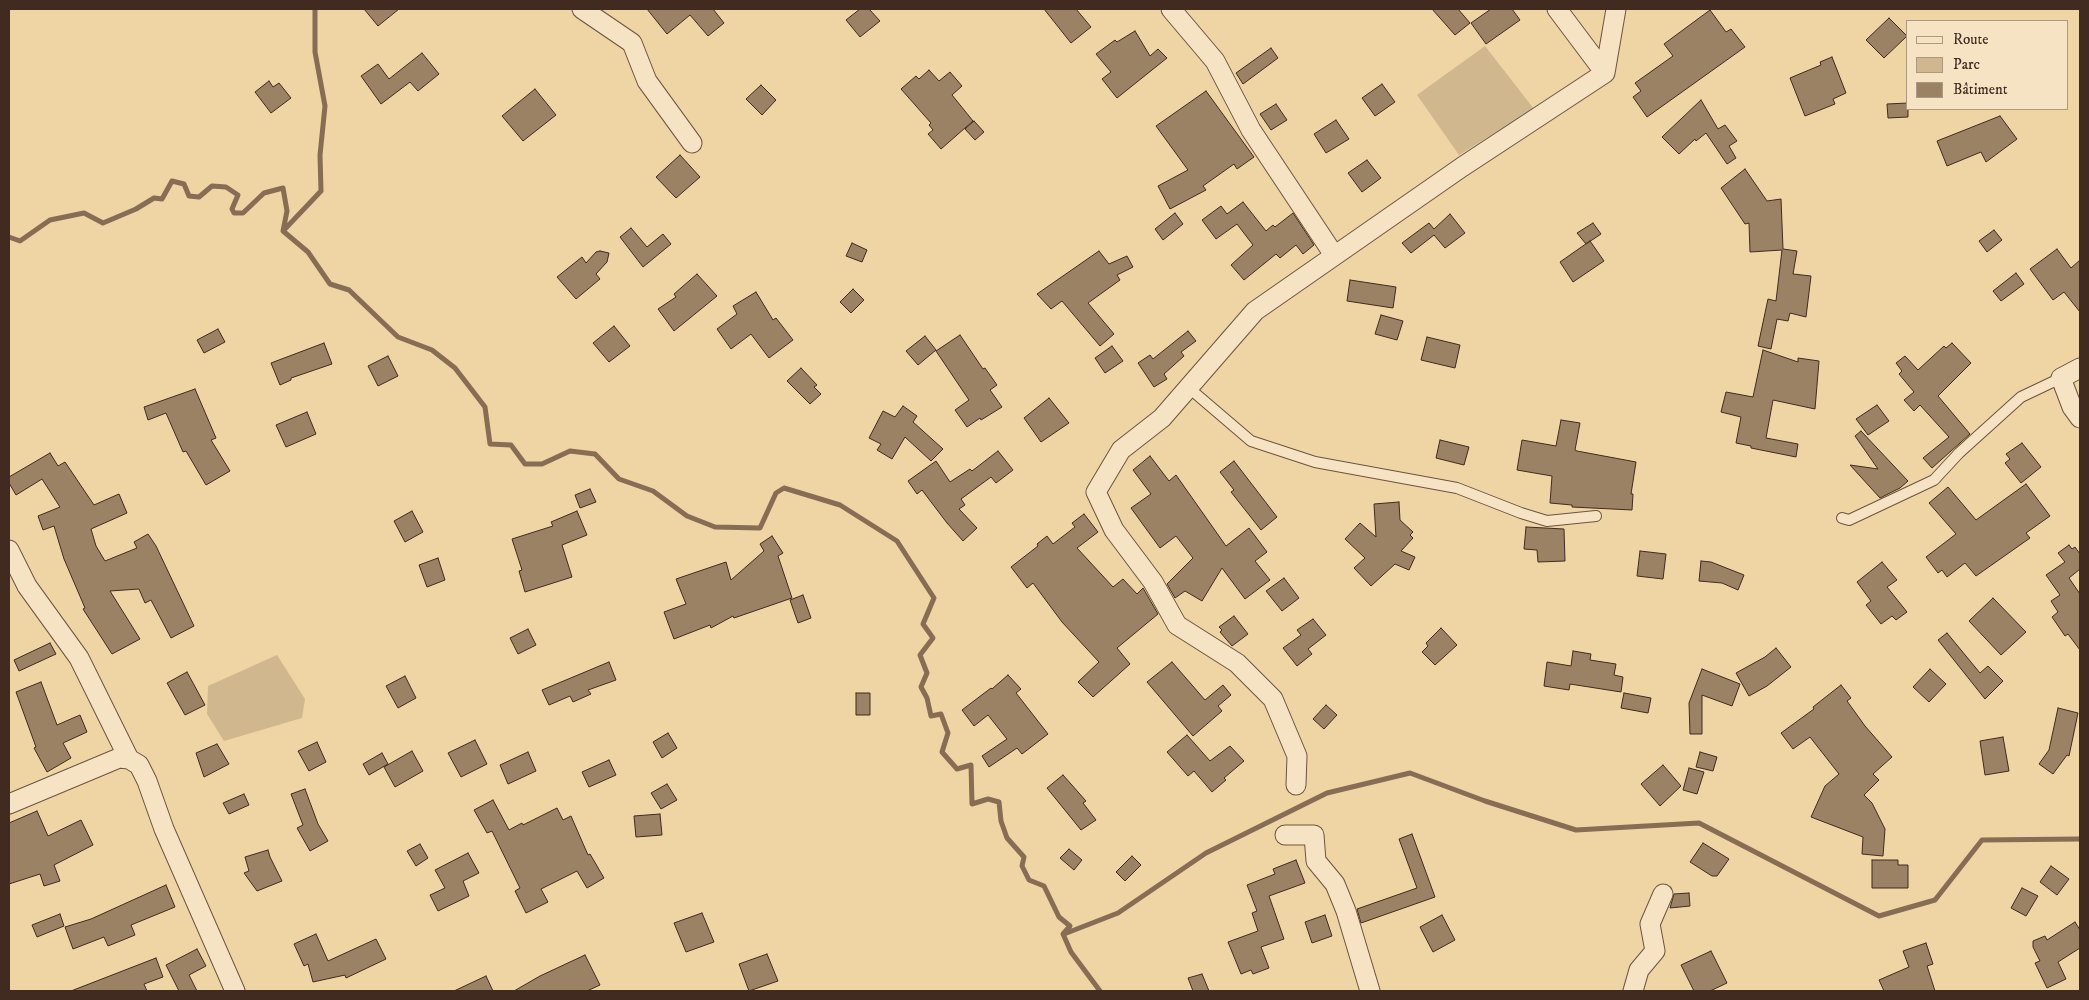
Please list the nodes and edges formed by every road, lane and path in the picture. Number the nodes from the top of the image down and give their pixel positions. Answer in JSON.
{"nodes":[{"id":1,"x":582,"y":9,"type":"edge"},
{"id":2,"x":1172,"y":9,"type":"edge"},
{"id":3,"x":1556,"y":9,"type":"edge"},
{"id":4,"x":1616,"y":9,"type":"edge"},
{"id":5,"x":1605,"y":73,"type":"junction"},
{"id":6,"x":692,"y":143,"type":"dead end"},
{"id":7,"x":1334,"y":255,"type":"junction"},
{"id":8,"x":2080,"y":368,"type":"edge"},
{"id":9,"x":2061,"y":378,"type":"junction"},
{"id":10,"x":1189,"y":388,"type":"junction"},
{"id":11,"x":2080,"y":418,"type":"edge"},
{"id":12,"x":1596,"y":516,"type":"dead end"},
{"id":13,"x":1842,"y":518,"type":"dead end"},
{"id":14,"x":9,"y":550,"type":"edge"},
{"id":15,"x":130,"y":758,"type":"junction"},
{"id":16,"x":1296,"y":785,"type":"dead end"},
{"id":17,"x":9,"y":804,"type":"edge"},
{"id":18,"x":1285,"y":835,"type":"dead end"},
{"id":19,"x":1662,"y":894,"type":"dead end"},
{"id":20,"x":235,"y":991,"type":"edge"},
{"id":21,"x":1370,"y":991,"type":"edge"},
{"id":22,"x":1633,"y":991,"type":"edge"}],
"edges":[{"from":1,"to":6,"type":"street"},
{"from":2,"to":7,"type":"street"},
{"from":3,"to":5,"type":"street"},
{"from":4,"to":5,"type":"street"},
{"from":5,"to":7,"type":"street"},
{"from":7,"to":10,"type":"street"},
{"from":8,"to":9,"type":"street"},
{"from":9,"to":11,"type":"street"},
{"from":9,"to":13,"type":"lane"},
{"from":10,"to":12,"type":"lane"},
{"from":10,"to":16,"type":"street"},
{"from":14,"to":15,"type":"street"},
{"from":15,"to":17,"type":"street"},
{"from":15,"to":20,"type":"street"},
{"from":18,"to":21,"type":"street"},
{"from":19,"to":22,"type":"street"}]}
